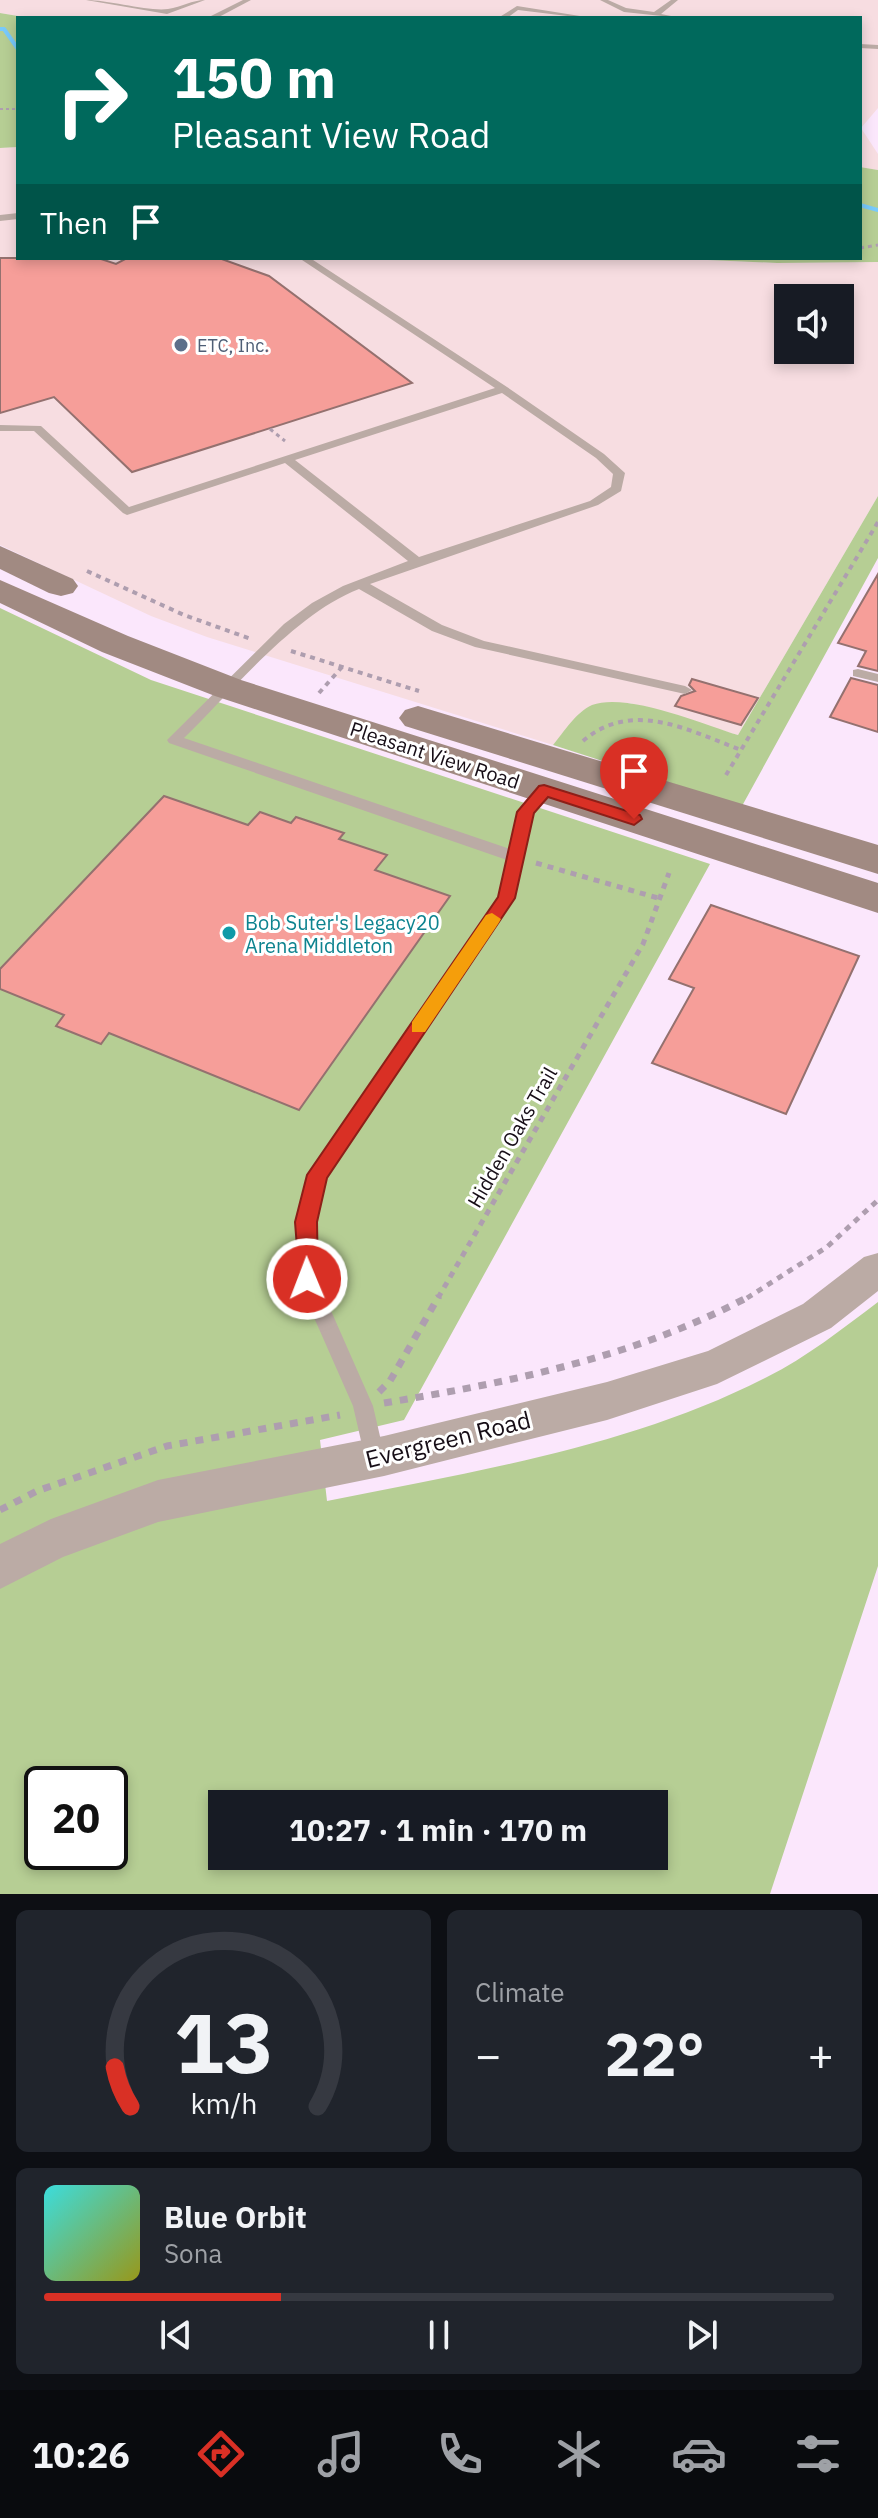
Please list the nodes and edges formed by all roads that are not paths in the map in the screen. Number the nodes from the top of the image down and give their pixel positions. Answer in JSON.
{"nodes":[{"id":1,"x":89,"y":0,"type":"edge"},
{"id":2,"x":202,"y":0,"type":"edge"},
{"id":3,"x":248,"y":0,"type":"edge"},
{"id":4,"x":603,"y":0,"type":"edge"},
{"id":5,"x":675,"y":0,"type":"edge"},
{"id":6,"x":517,"y":4,"type":"edge"},
{"id":7,"x":167,"y":12,"type":"junction"},
{"id":8,"x":655,"y":15,"type":"junction"},
{"id":9,"x":190,"y":16,"type":"dead end"},
{"id":10,"x":215,"y":16,"type":"edge"},
{"id":11,"x":571,"y":16,"type":"edge"},
{"id":12,"x":662,"y":16,"type":"edge"},
{"id":13,"x":307,"y":260,"type":"edge"},
{"id":14,"x":503,"y":389,"type":"junction"},
{"id":15,"x":0,"y":428,"type":"edge"},
{"id":16,"x":288,"y":460,"type":"junction"},
{"id":17,"x":0,"y":556,"type":"edge"},
{"id":18,"x":417,"y":562,"type":"junction"},
{"id":19,"x":360,"y":584,"type":"junction"},
{"id":20,"x":0,"y":590,"type":"edge"},
{"id":21,"x":858,"y":673,"type":"dead end"},
{"id":22,"x":238,"y":677,"type":"junction"},
{"id":23,"x":878,"y":678,"type":"edge"},
{"id":24,"x":685,"y":690,"type":"dead end"},
{"id":25,"x":555,"y":776,"type":"junction"},
{"id":26,"x":516,"y":857,"type":"junction"},
{"id":27,"x":878,"y":860,"type":"edge"},
{"id":28,"x":878,"y":898,"type":"edge"},
{"id":29,"x":878,"y":1269,"type":"edge"},
{"id":30,"x":375,"y":1458,"type":"junction"},
{"id":31,"x":0,"y":1567,"type":"edge"}],
"edges":[{"from":1,"to":7,"type":"lane"},
{"from":2,"to":7,"type":"lane"},
{"from":3,"to":10,"type":"lane"},
{"from":4,"to":8,"type":"lane"},
{"from":5,"to":8,"type":"lane"},
{"from":6,"to":11,"type":"lane"},
{"from":7,"to":9,"type":"lane"},
{"from":8,"to":12,"type":"lane"},
{"from":13,"to":14,"type":"lane"},
{"from":14,"to":16,"type":"lane"},
{"from":14,"to":18,"type":"lane"},
{"from":15,"to":16,"type":"lane"},
{"from":16,"to":18,"type":"lane"},
{"from":17,"to":22,"type":"street","name":"Pleasant View Road"},
{"from":18,"to":19,"type":"lane"},
{"from":19,"to":22,"type":"lane"},
{"from":19,"to":24,"type":"lane"},
{"from":20,"to":22,"type":"street","name":"Pleasant View Road"},
{"from":21,"to":23,"type":"lane"},
{"from":22,"to":25,"type":"street","name":"Pleasant View Road"},
{"from":22,"to":26,"type":"lane"},
{"from":25,"to":26,"type":"lane"},
{"from":25,"to":27,"type":"street","name":"Pleasant View Road"},
{"from":25,"to":28,"type":"street","name":"Pleasant View Road"},
{"from":26,"to":30,"type":"lane"},
{"from":29,"to":30,"type":"street","name":"Evergreen Road"},
{"from":30,"to":31,"type":"street","name":"Evergreen Road"}]}
